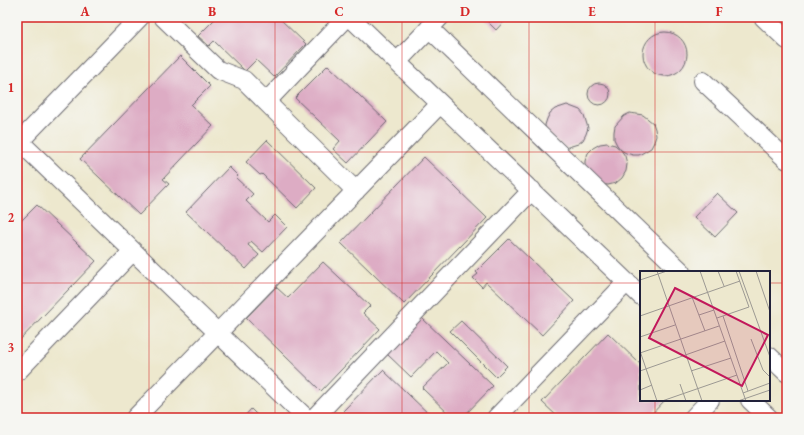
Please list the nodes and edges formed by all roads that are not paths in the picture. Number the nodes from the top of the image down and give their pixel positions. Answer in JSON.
{"nodes":[{"id":1,"x":140,"y":17,"type":"edge"},
{"id":2,"x":163,"y":17,"type":"edge"},
{"id":3,"x":347,"y":17,"type":"edge"},
{"id":4,"x":350,"y":17,"type":"edge"},
{"id":5,"x":763,"y":17,"type":"edge"},
{"id":6,"x":434,"y":23,"type":"edge"},
{"id":7,"x":787,"y":40,"type":"edge"},
{"id":8,"x":396,"y":62,"type":"junction"},
{"id":9,"x":702,"y":81,"type":"dead end"},
{"id":10,"x":266,"y":102,"type":"junction"},
{"id":11,"x":440,"y":104,"type":"junction"},
{"id":12,"x":18,"y":142,"type":"edge"},
{"id":13,"x":787,"y":160,"type":"edge"},
{"id":14,"x":532,"y":190,"type":"junction"},
{"id":15,"x":356,"y":191,"type":"junction"},
{"id":16,"x":133,"y":251,"type":"junction"},
{"id":17,"x":681,"y":271,"type":"edge"},
{"id":18,"x":627,"y":282,"type":"junction"},
{"id":19,"x":640,"y":295,"type":"edge"},
{"id":20,"x":218,"y":332,"type":"junction"},
{"id":21,"x":770,"y":357,"type":"edge"},
{"id":22,"x":17,"y":372,"type":"edge"},
{"id":23,"x":787,"y":373,"type":"edge"},
{"id":24,"x":709,"y":401,"type":"edge"},
{"id":25,"x":751,"y":401,"type":"edge"},
{"id":26,"x":135,"y":418,"type":"edge"},
{"id":27,"x":306,"y":418,"type":"edge"},
{"id":28,"x":314,"y":418,"type":"edge"},
{"id":29,"x":496,"y":418,"type":"edge"},
{"id":30,"x":693,"y":418,"type":"edge"},
{"id":31,"x":769,"y":418,"type":"edge"}],
"edges":[{"from":1,"to":12,"type":"street"},
{"from":2,"to":10,"type":"street"},
{"from":3,"to":10,"type":"street"},
{"from":4,"to":8,"type":"street"},
{"from":5,"to":7,"type":"street"},
{"from":6,"to":8,"type":"street"},
{"from":6,"to":17,"type":"street"},
{"from":8,"to":11,"type":"street"},
{"from":9,"to":13,"type":"street"},
{"from":10,"to":15,"type":"street"},
{"from":11,"to":14,"type":"street"},
{"from":11,"to":15,"type":"street"},
{"from":12,"to":16,"type":"street"},
{"from":14,"to":18,"type":"street"},
{"from":14,"to":28,"type":"street"},
{"from":15,"to":20,"type":"street"},
{"from":16,"to":20,"type":"street"},
{"from":16,"to":22,"type":"street"},
{"from":18,"to":19,"type":"street"},
{"from":18,"to":29,"type":"street"},
{"from":20,"to":26,"type":"street"},
{"from":20,"to":27,"type":"street"},
{"from":21,"to":23,"type":"street"},
{"from":24,"to":30,"type":"street"},
{"from":25,"to":31,"type":"street"}]}
